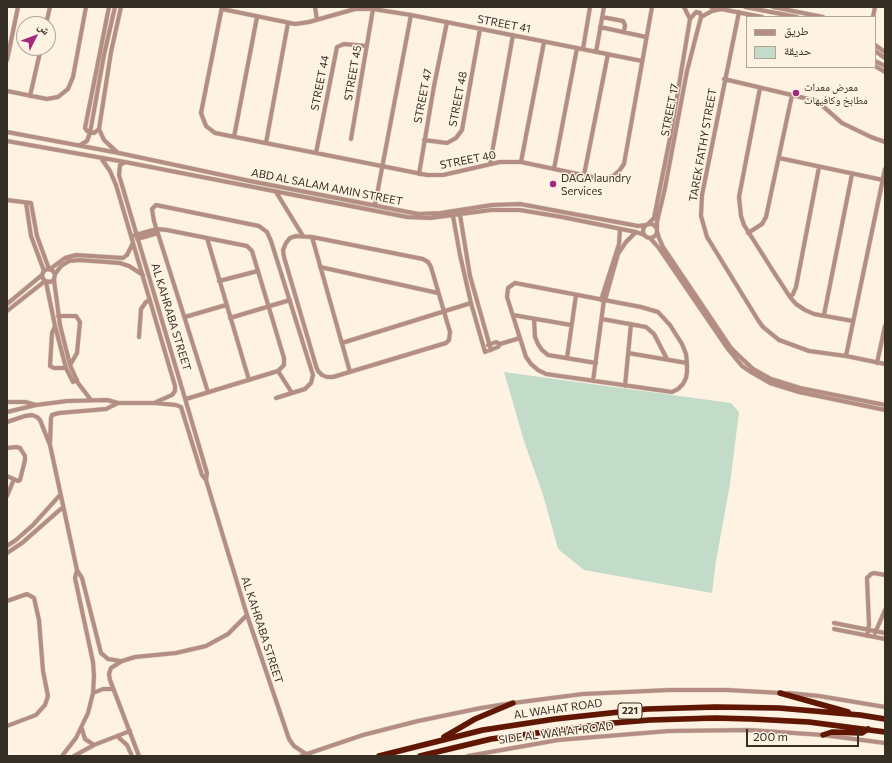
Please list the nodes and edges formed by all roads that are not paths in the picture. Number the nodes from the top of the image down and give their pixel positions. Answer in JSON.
{"nodes":[{"id":1,"x":18,"y":7,"type":"edge"},
{"id":2,"x":86,"y":7,"type":"edge"},
{"id":3,"x":109,"y":7,"type":"edge"},
{"id":4,"x":115,"y":7,"type":"edge"},
{"id":5,"x":121,"y":7,"type":"edge"},
{"id":6,"x":315,"y":7,"type":"edge"},
{"id":7,"x":590,"y":7,"type":"edge"},
{"id":8,"x":604,"y":7,"type":"edge"},
{"id":9,"x":652,"y":7,"type":"edge"},
{"id":10,"x":684,"y":7,"type":"edge"},
{"id":11,"x":711,"y":7,"type":"edge"},
{"id":12,"x":745,"y":7,"type":"edge"},
{"id":13,"x":773,"y":7,"type":"edge"},
{"id":14,"x":222,"y":8,"type":"edge"},
{"id":15,"x":373,"y":9,"type":"junction"},
{"id":16,"x":721,"y":9,"type":"junction"},
{"id":17,"x":738,"y":12,"type":"junction"},
{"id":18,"x":411,"y":15,"type":"junction"},
{"id":19,"x":776,"y":15,"type":"edge"},
{"id":20,"x":257,"y":16,"type":"junction"},
{"id":21,"x":754,"y":16,"type":"edge"},
{"id":22,"x":788,"y":16,"type":"edge"},
{"id":23,"x":819,"y":16,"type":"edge"},
{"id":24,"x":602,"y":17,"type":"junction"},
{"id":25,"x":701,"y":17,"type":"junction"},
{"id":26,"x":690,"y":19,"type":"junction"},
{"id":27,"x":317,"y":20,"type":"junction"},
{"id":28,"x":448,"y":22,"type":"junction"},
{"id":29,"x":288,"y":23,"type":"junction"},
{"id":30,"x":600,"y":27,"type":"junction"},
{"id":31,"x":480,"y":29,"type":"junction"},
{"id":32,"x":624,"y":32,"type":"junction"},
{"id":33,"x":513,"y":35,"type":"junction"},
{"id":34,"x":646,"y":37,"type":"junction"},
{"id":35,"x":544,"y":42,"type":"junction"},
{"id":36,"x":367,"y":46,"type":"junction"},
{"id":37,"x":876,"y":46,"type":"edge"},
{"id":38,"x":577,"y":48,"type":"junction"},
{"id":39,"x":583,"y":49,"type":"junction"},
{"id":40,"x":596,"y":52,"type":"junction"},
{"id":41,"x":876,"y":52,"type":"edge"},
{"id":42,"x":885,"y":52,"type":"edge"},
{"id":43,"x":608,"y":54,"type":"junction"},
{"id":44,"x":39,"y":56,"type":"edge"},
{"id":45,"x":885,"y":58,"type":"edge"},
{"id":46,"x":7,"y":60,"type":"edge"},
{"id":47,"x":642,"y":61,"type":"junction"},
{"id":48,"x":876,"y":61,"type":"edge"},
{"id":49,"x":885,"y":66,"type":"edge"},
{"id":50,"x":876,"y":67,"type":"edge"},
{"id":51,"x":885,"y":72,"type":"edge"},
{"id":52,"x":724,"y":79,"type":"junction"},
{"id":53,"x":760,"y":88,"type":"junction"},
{"id":54,"x":7,"y":91,"type":"edge"},
{"id":55,"x":792,"y":95,"type":"junction"},
{"id":56,"x":30,"y":96,"type":"junction"},
{"id":57,"x":99,"y":129,"type":"junction"},
{"id":58,"x":7,"y":132,"type":"edge"},
{"id":59,"x":90,"y":133,"type":"junction"},
{"id":60,"x":29,"y":136,"type":"junction"},
{"id":61,"x":234,"y":137,"type":"junction"},
{"id":62,"x":351,"y":140,"type":"dead end"},
{"id":63,"x":424,"y":140,"type":"junction"},
{"id":64,"x":7,"y":141,"type":"edge"},
{"id":65,"x":885,"y":142,"type":"edge"},
{"id":66,"x":266,"y":143,"type":"junction"},
{"id":67,"x":27,"y":146,"type":"junction"},
{"id":68,"x":79,"y":146,"type":"junction"},
{"id":69,"x":119,"y":153,"type":"junction"},
{"id":70,"x":316,"y":153,"type":"junction"},
{"id":71,"x":100,"y":157,"type":"junction"},
{"id":72,"x":779,"y":158,"type":"junction"},
{"id":73,"x":125,"y":162,"type":"junction"},
{"id":74,"x":160,"y":162,"type":"junction"},
{"id":75,"x":521,"y":162,"type":"junction"},
{"id":76,"x":490,"y":164,"type":"junction"},
{"id":77,"x":186,"y":167,"type":"junction"},
{"id":78,"x":382,"y":167,"type":"junction"},
{"id":79,"x":820,"y":167,"type":"junction"},
{"id":80,"x":159,"y":169,"type":"junction"},
{"id":81,"x":554,"y":169,"type":"junction"},
{"id":82,"x":885,"y":169,"type":"edge"},
{"id":83,"x":184,"y":174,"type":"junction"},
{"id":84,"x":418,"y":174,"type":"junction"},
{"id":85,"x":852,"y":174,"type":"junction"},
{"id":86,"x":584,"y":175,"type":"junction"},
{"id":87,"x":883,"y":180,"type":"junction"},
{"id":88,"x":121,"y":183,"type":"junction"},
{"id":89,"x":116,"y":185,"type":"junction"},
{"id":90,"x":276,"y":192,"type":"junction"},
{"id":91,"x":314,"y":193,"type":"junction"},
{"id":92,"x":332,"y":197,"type":"junction"},
{"id":93,"x":313,"y":199,"type":"junction"},
{"id":94,"x":7,"y":200,"type":"edge"},
{"id":95,"x":331,"y":202,"type":"junction"},
{"id":96,"x":28,"y":203,"type":"junction"},
{"id":97,"x":375,"y":205,"type":"junction"},
{"id":98,"x":552,"y":212,"type":"junction"},
{"id":99,"x":562,"y":214,"type":"junction"},
{"id":100,"x":460,"y":215,"type":"junction"},
{"id":101,"x":453,"y":216,"type":"junction"},
{"id":102,"x":647,"y":224,"type":"junction"},
{"id":103,"x":620,"y":229,"type":"junction"},
{"id":104,"x":657,"y":229,"type":"junction"},
{"id":105,"x":158,"y":231,"type":"junction"},
{"id":106,"x":636,"y":232,"type":"junction"},
{"id":107,"x":748,"y":233,"type":"junction"},
{"id":108,"x":644,"y":235,"type":"junction"},
{"id":109,"x":303,"y":236,"type":"junction"},
{"id":110,"x":138,"y":237,"type":"junction"},
{"id":111,"x":312,"y":237,"type":"junction"},
{"id":112,"x":207,"y":238,"type":"junction"},
{"id":113,"x":650,"y":238,"type":"junction"},
{"id":114,"x":132,"y":240,"type":"junction"},
{"id":115,"x":123,"y":258,"type":"junction"},
{"id":116,"x":615,"y":260,"type":"junction"},
{"id":117,"x":122,"y":263,"type":"junction"},
{"id":118,"x":320,"y":267,"type":"junction"},
{"id":119,"x":50,"y":269,"type":"junction"},
{"id":120,"x":258,"y":271,"type":"junction"},
{"id":121,"x":43,"y":273,"type":"junction"},
{"id":122,"x":55,"y":274,"type":"junction"},
{"id":123,"x":142,"y":274,"type":"junction"},
{"id":124,"x":149,"y":276,"type":"junction"},
{"id":125,"x":54,"y":280,"type":"junction"},
{"id":126,"x":219,"y":281,"type":"junction"},
{"id":127,"x":46,"y":282,"type":"junction"},
{"id":128,"x":438,"y":293,"type":"junction"},
{"id":129,"x":576,"y":295,"type":"junction"},
{"id":130,"x":790,"y":297,"type":"junction"},
{"id":131,"x":150,"y":300,"type":"junction"},
{"id":132,"x":290,"y":300,"type":"junction"},
{"id":133,"x":604,"y":300,"type":"junction"},
{"id":134,"x":697,"y":301,"type":"junction"},
{"id":135,"x":471,"y":303,"type":"junction"},
{"id":136,"x":7,"y":304,"type":"edge"},
{"id":137,"x":226,"y":305,"type":"junction"},
{"id":138,"x":269,"y":306,"type":"junction"},
{"id":139,"x":7,"y":310,"type":"edge"},
{"id":140,"x":444,"y":311,"type":"junction"},
{"id":141,"x":824,"y":315,"type":"junction"},
{"id":142,"x":58,"y":316,"type":"junction"},
{"id":143,"x":513,"y":316,"type":"junction"},
{"id":144,"x":185,"y":317,"type":"junction"},
{"id":145,"x":230,"y":318,"type":"junction"},
{"id":146,"x":534,"y":319,"type":"junction"},
{"id":147,"x":602,"y":319,"type":"junction"},
{"id":148,"x":853,"y":321,"type":"junction"},
{"id":149,"x":631,"y":324,"type":"junction"},
{"id":150,"x":571,"y":325,"type":"junction"},
{"id":151,"x":55,"y":326,"type":"junction"},
{"id":152,"x":885,"y":326,"type":"edge"},
{"id":153,"x":139,"y":337,"type":"dead end"},
{"id":154,"x":520,"y":338,"type":"junction"},
{"id":155,"x":342,"y":343,"type":"junction"},
{"id":156,"x":500,"y":344,"type":"junction"},
{"id":157,"x":489,"y":345,"type":"junction"},
{"id":158,"x":484,"y":346,"type":"junction"},
{"id":159,"x":491,"y":350,"type":"junction"},
{"id":160,"x":628,"y":353,"type":"junction"},
{"id":161,"x":846,"y":356,"type":"junction"},
{"id":162,"x":567,"y":358,"type":"junction"},
{"id":163,"x":667,"y":359,"type":"junction"},
{"id":164,"x":596,"y":363,"type":"junction"},
{"id":165,"x":687,"y":363,"type":"junction"},
{"id":166,"x":877,"y":363,"type":"junction"},
{"id":167,"x":885,"y":364,"type":"edge"},
{"id":168,"x":68,"y":367,"type":"junction"},
{"id":169,"x":278,"y":371,"type":"junction"},
{"id":170,"x":350,"y":372,"type":"junction"},
{"id":171,"x":249,"y":380,"type":"junction"},
{"id":172,"x":593,"y":382,"type":"junction"},
{"id":173,"x":625,"y":386,"type":"junction"},
{"id":174,"x":208,"y":392,"type":"junction"},
{"id":175,"x":292,"y":393,"type":"junction"},
{"id":176,"x":276,"y":398,"type":"dead end"},
{"id":177,"x":186,"y":399,"type":"junction"},
{"id":178,"x":91,"y":400,"type":"junction"},
{"id":179,"x":7,"y":402,"type":"edge"},
{"id":180,"x":118,"y":403,"type":"junction"},
{"id":181,"x":155,"y":403,"type":"junction"},
{"id":182,"x":36,"y":405,"type":"junction"},
{"id":183,"x":885,"y":405,"type":"edge"},
{"id":184,"x":885,"y":410,"type":"edge"},
{"id":185,"x":7,"y":412,"type":"edge"},
{"id":186,"x":7,"y":422,"type":"edge"},
{"id":187,"x":50,"y":445,"type":"junction"},
{"id":188,"x":7,"y":448,"type":"edge"},
{"id":189,"x":7,"y":476,"type":"edge"},
{"id":190,"x":14,"y":479,"type":"junction"},
{"id":191,"x":206,"y":480,"type":"junction"},
{"id":192,"x":7,"y":496,"type":"edge"},
{"id":193,"x":60,"y":496,"type":"junction"},
{"id":194,"x":63,"y":507,"type":"junction"},
{"id":195,"x":7,"y":546,"type":"edge"},
{"id":196,"x":7,"y":553,"type":"edge"},
{"id":197,"x":77,"y":570,"type":"junction"},
{"id":198,"x":885,"y":575,"type":"edge"},
{"id":199,"x":7,"y":601,"type":"edge"},
{"id":200,"x":885,"y":610,"type":"edge"},
{"id":201,"x":247,"y":615,"type":"junction"},
{"id":202,"x":869,"y":619,"type":"junction"},
{"id":203,"x":879,"y":621,"type":"junction"},
{"id":204,"x":834,"y":623,"type":"dead end"},
{"id":205,"x":834,"y":629,"type":"dead end"},
{"id":206,"x":868,"y":630,"type":"junction"},
{"id":207,"x":876,"y":631,"type":"junction"},
{"id":208,"x":885,"y":633,"type":"edge"},
{"id":209,"x":867,"y":636,"type":"junction"},
{"id":210,"x":874,"y":637,"type":"junction"},
{"id":211,"x":885,"y":639,"type":"edge"},
{"id":212,"x":122,"y":661,"type":"junction"},
{"id":213,"x":113,"y":689,"type":"junction"},
{"id":214,"x":93,"y":693,"type":"junction"},
{"id":215,"x":780,"y":693,"type":"junction"},
{"id":216,"x":513,"y":703,"type":"junction"},
{"id":217,"x":885,"y":707,"type":"edge"},
{"id":218,"x":860,"y":715,"type":"junction"},
{"id":219,"x":885,"y":719,"type":"edge"},
{"id":220,"x":7,"y":726,"type":"edge"},
{"id":221,"x":82,"y":729,"type":"junction"},
{"id":222,"x":868,"y":729,"type":"junction"},
{"id":223,"x":130,"y":731,"type":"junction"},
{"id":224,"x":885,"y":732,"type":"edge"},
{"id":225,"x":823,"y":735,"type":"junction"},
{"id":226,"x":117,"y":736,"type":"junction"},
{"id":227,"x":437,"y":741,"type":"junction"},
{"id":228,"x":885,"y":743,"type":"edge"},
{"id":229,"x":94,"y":745,"type":"junction"},
{"id":230,"x":304,"y":755,"type":"edge"},
{"id":231,"x":62,"y":756,"type":"edge"},
{"id":232,"x":74,"y":756,"type":"edge"},
{"id":233,"x":132,"y":756,"type":"edge"},
{"id":234,"x":140,"y":756,"type":"edge"},
{"id":235,"x":380,"y":756,"type":"edge"},
{"id":236,"x":420,"y":756,"type":"edge"},
{"id":237,"x":468,"y":756,"type":"edge"}],
"edges":[{"from":1,"to":46,"type":"street"},
{"from":2,"to":56,"type":"street"},
{"from":3,"to":59,"type":"street"},
{"from":4,"to":59,"type":"street"},
{"from":5,"to":57,"type":"street"},
{"from":6,"to":27,"type":"street"},
{"from":7,"to":39,"type":"street"},
{"from":8,"to":24,"type":"street"},
{"from":9,"to":34,"type":"street","name":"STREET 40"},
{"from":10,"to":26,"type":"street"},
{"from":11,"to":16,"type":"street"},
{"from":12,"to":19,"type":"street"},
{"from":13,"to":23,"type":"street"},
{"from":14,"to":20,"type":"street","name":"STREET 41"},
{"from":14,"to":61,"type":"street","name":"STREET 40"},
{"from":15,"to":18,"type":"street","name":"STREET 41"},
{"from":15,"to":27,"type":"street","name":"STREET 41"},
{"from":15,"to":36,"type":"street","name":"STREET 45"},
{"from":16,"to":17,"type":"street"},
{"from":16,"to":25,"type":"street"},
{"from":17,"to":21,"type":"street"},
{"from":17,"to":52,"type":"street","name":"TAREK FATHY STREET"},
{"from":18,"to":28,"type":"street","name":"STREET 41"},
{"from":18,"to":78,"type":"street"},
{"from":19,"to":22,"type":"street"},
{"from":20,"to":29,"type":"street","name":"STREET 41"},
{"from":20,"to":61,"type":"street"},
{"from":24,"to":30,"type":"street"},
{"from":24,"to":32,"type":"street"},
{"from":25,"to":26,"type":"street"},
{"from":25,"to":104,"type":"street","name":"STREET 17"},
{"from":26,"to":102,"type":"street","name":"STREET 17"},
{"from":27,"to":29,"type":"street","name":"STREET 41"},
{"from":28,"to":31,"type":"street","name":"STREET 41"},
{"from":28,"to":63,"type":"street","name":"STREET 47"},
{"from":29,"to":66,"type":"street"},
{"from":30,"to":32,"type":"street"},
{"from":30,"to":40,"type":"street"},
{"from":31,"to":33,"type":"street","name":"STREET 41"},
{"from":31,"to":63,"type":"street","name":"STREET 48"},
{"from":32,"to":34,"type":"street"},
{"from":33,"to":35,"type":"street","name":"STREET 41"},
{"from":33,"to":76,"type":"street"},
{"from":34,"to":47,"type":"street","name":"STREET 40"},
{"from":35,"to":38,"type":"street","name":"STREET 41"},
{"from":35,"to":75,"type":"street"},
{"from":36,"to":62,"type":"street","name":"STREET 45"},
{"from":36,"to":70,"type":"street","name":"STREET 44"},
{"from":37,"to":42,"type":"street"},
{"from":38,"to":39,"type":"street","name":"STREET 41"},
{"from":38,"to":81,"type":"street"},
{"from":39,"to":40,"type":"street","name":"STREET 41"},
{"from":40,"to":43,"type":"street","name":"STREET 41"},
{"from":41,"to":45,"type":"street"},
{"from":43,"to":47,"type":"street","name":"STREET 41"},
{"from":43,"to":86,"type":"street"},
{"from":44,"to":56,"type":"street"},
{"from":47,"to":86,"type":"street","name":"STREET 40"},
{"from":48,"to":49,"type":"street"},
{"from":50,"to":51,"type":"street"},
{"from":52,"to":53,"type":"street"},
{"from":52,"to":161,"type":"street","name":"TAREK FATHY STREET"},
{"from":53,"to":55,"type":"street"},
{"from":53,"to":107,"type":"street"},
{"from":54,"to":56,"type":"street"},
{"from":55,"to":65,"type":"street"},
{"from":55,"to":72,"type":"street"},
{"from":57,"to":59,"type":"street"},
{"from":57,"to":69,"type":"street"},
{"from":58,"to":60,"type":"street","name":"ABD AL SALAM AMIN STREET"},
{"from":59,"to":68,"type":"street"},
{"from":60,"to":67,"type":"street"},
{"from":60,"to":68,"type":"street","name":"ABD AL SALAM AMIN STREET"},
{"from":61,"to":66,"type":"street","name":"STREET 40"},
{"from":63,"to":84,"type":"street","name":"STREET 47"},
{"from":64,"to":67,"type":"street","name":"ABD AL SALAM AMIN STREET"},
{"from":66,"to":70,"type":"street","name":"STREET 40"},
{"from":67,"to":71,"type":"street","name":"ABD AL SALAM AMIN STREET"},
{"from":68,"to":69,"type":"street","name":"ABD AL SALAM AMIN STREET"},
{"from":69,"to":74,"type":"street","name":"ABD AL SALAM AMIN STREET"},
{"from":70,"to":78,"type":"street","name":"STREET 40"},
{"from":71,"to":73,"type":"street","name":"ABD AL SALAM AMIN STREET"},
{"from":71,"to":89,"type":"street","name":"AL KAHRABA STREET"},
{"from":72,"to":79,"type":"street"},
{"from":72,"to":107,"type":"street"},
{"from":73,"to":80,"type":"street","name":"ABD AL SALAM AMIN STREET"},
{"from":73,"to":88,"type":"street","name":"AL KAHRABA STREET"},
{"from":74,"to":77,"type":"street","name":"ABD AL SALAM AMIN STREET"},
{"from":74,"to":80,"type":"street"},
{"from":75,"to":76,"type":"street","name":"STREET 40"},
{"from":75,"to":81,"type":"street","name":"STREET 40"},
{"from":76,"to":84,"type":"street","name":"STREET 40"},
{"from":77,"to":83,"type":"street"},
{"from":77,"to":91,"type":"street","name":"ABD AL SALAM AMIN STREET"},
{"from":78,"to":84,"type":"street","name":"STREET 40"},
{"from":78,"to":97,"type":"street"},
{"from":79,"to":85,"type":"street"},
{"from":79,"to":130,"type":"street"},
{"from":80,"to":83,"type":"street","name":"ABD AL SALAM AMIN STREET"},
{"from":81,"to":86,"type":"street","name":"STREET 40"},
{"from":82,"to":87,"type":"street"},
{"from":83,"to":90,"type":"street","name":"ABD AL SALAM AMIN STREET"},
{"from":85,"to":87,"type":"street"},
{"from":85,"to":141,"type":"street"},
{"from":87,"to":148,"type":"street"},
{"from":88,"to":89,"type":"street"},
{"from":88,"to":110,"type":"street","name":"AL KAHRABA STREET"},
{"from":89,"to":114,"type":"street","name":"AL KAHRABA STREET"},
{"from":90,"to":93,"type":"street","name":"ABD AL SALAM AMIN STREET"},
{"from":90,"to":109,"type":"street"},
{"from":91,"to":92,"type":"street","name":"ABD AL SALAM AMIN STREET"},
{"from":91,"to":93,"type":"street"},
{"from":92,"to":95,"type":"street"},
{"from":92,"to":97,"type":"street","name":"ABD AL SALAM AMIN STREET"},
{"from":93,"to":95,"type":"street","name":"ABD AL SALAM AMIN STREET"},
{"from":94,"to":96,"type":"street"},
{"from":95,"to":101,"type":"street","name":"ABD AL SALAM AMIN STREET"},
{"from":96,"to":119,"type":"street"},
{"from":96,"to":121,"type":"street"},
{"from":97,"to":98,"type":"street","name":"ABD AL SALAM AMIN STREET"},
{"from":98,"to":99,"type":"street","name":"ABD AL SALAM AMIN STREET"},
{"from":98,"to":100,"type":"street","name":"ABD AL SALAM AMIN STREET"},
{"from":99,"to":102,"type":"street","name":"ABD AL SALAM AMIN STREET"},
{"from":99,"to":103,"type":"street","name":"ABD AL SALAM AMIN STREET"},
{"from":100,"to":101,"type":"street","name":"ABD AL SALAM AMIN STREET"},
{"from":100,"to":157,"type":"street"},
{"from":101,"to":135,"type":"street"},
{"from":102,"to":104,"type":"street"},
{"from":102,"to":108,"type":"street"},
{"from":103,"to":106,"type":"street","name":"ABD AL SALAM AMIN STREET"},
{"from":103,"to":116,"type":"street"},
{"from":104,"to":113,"type":"street"},
{"from":104,"to":134,"type":"street"},
{"from":105,"to":110,"type":"street"},
{"from":105,"to":112,"type":"street"},
{"from":105,"to":132,"type":"street"},
{"from":105,"to":144,"type":"street"},
{"from":106,"to":108,"type":"street","name":"ABD AL SALAM AMIN STREET"},
{"from":106,"to":116,"type":"street"},
{"from":107,"to":130,"type":"street"},
{"from":108,"to":113,"type":"street"},
{"from":109,"to":111,"type":"street"},
{"from":109,"to":170,"type":"street"},
{"from":110,"to":114,"type":"street"},
{"from":110,"to":124,"type":"street","name":"AL KAHRABA STREET"},
{"from":111,"to":118,"type":"street"},
{"from":111,"to":128,"type":"street"},
{"from":112,"to":120,"type":"street"},
{"from":112,"to":126,"type":"street"},
{"from":113,"to":134,"type":"street"},
{"from":114,"to":115,"type":"street"},
{"from":114,"to":123,"type":"street","name":"AL KAHRABA STREET"},
{"from":115,"to":117,"type":"street"},
{"from":115,"to":119,"type":"street"},
{"from":116,"to":133,"type":"street"},
{"from":117,"to":122,"type":"street"},
{"from":117,"to":123,"type":"street"},
{"from":118,"to":128,"type":"street"},
{"from":118,"to":155,"type":"street"},
{"from":119,"to":121,"type":"street"},
{"from":119,"to":122,"type":"street"},
{"from":120,"to":126,"type":"street"},
{"from":120,"to":138,"type":"street"},
{"from":121,"to":127,"type":"street"},
{"from":121,"to":136,"type":"street"},
{"from":122,"to":125,"type":"street"},
{"from":123,"to":124,"type":"street"},
{"from":123,"to":131,"type":"street","name":"AL KAHRABA STREET"},
{"from":124,"to":177,"type":"street","name":"AL KAHRABA STREET"},
{"from":125,"to":127,"type":"street"},
{"from":125,"to":142,"type":"street"},
{"from":126,"to":137,"type":"street"},
{"from":127,"to":139,"type":"street"},
{"from":127,"to":151,"type":"street"},
{"from":128,"to":140,"type":"street"},
{"from":129,"to":133,"type":"street"},
{"from":129,"to":143,"type":"street"},
{"from":129,"to":150,"type":"street"},
{"from":130,"to":141,"type":"street"},
{"from":131,"to":153,"type":"street"},
{"from":131,"to":181,"type":"street","name":"AL KAHRABA STREET"},
{"from":132,"to":138,"type":"street"},
{"from":132,"to":175,"type":"street"},
{"from":133,"to":147,"type":"street"},
{"from":133,"to":165,"type":"street"},
{"from":134,"to":183,"type":"street"},
{"from":134,"to":184,"type":"street"},
{"from":135,"to":140,"type":"street"},
{"from":135,"to":158,"type":"street"},
{"from":137,"to":144,"type":"street"},
{"from":137,"to":145,"type":"street"},
{"from":138,"to":145,"type":"street"},
{"from":138,"to":169,"type":"street"},
{"from":140,"to":155,"type":"street"},
{"from":140,"to":170,"type":"street"},
{"from":141,"to":148,"type":"street"},
{"from":142,"to":168,"type":"street"},
{"from":142,"to":168,"type":"street"},
{"from":143,"to":146,"type":"street"},
{"from":143,"to":154,"type":"street"},
{"from":144,"to":174,"type":"street"},
{"from":145,"to":171,"type":"street"},
{"from":146,"to":150,"type":"street"},
{"from":146,"to":162,"type":"street"},
{"from":147,"to":149,"type":"street"},
{"from":147,"to":164,"type":"street"},
{"from":148,"to":161,"type":"street"},
{"from":149,"to":160,"type":"street"},
{"from":149,"to":163,"type":"street"},
{"from":150,"to":162,"type":"street"},
{"from":151,"to":168,"type":"street"},
{"from":151,"to":168,"type":"street"},
{"from":152,"to":166,"type":"street"},
{"from":154,"to":156,"type":"street"},
{"from":154,"to":172,"type":"street"},
{"from":155,"to":170,"type":"street"},
{"from":156,"to":157,"type":"street"},
{"from":156,"to":159,"type":"street"},
{"from":157,"to":158,"type":"street"},
{"from":157,"to":159,"type":"street"},
{"from":158,"to":159,"type":"street"},
{"from":160,"to":163,"type":"street"},
{"from":160,"to":173,"type":"street"},
{"from":161,"to":166,"type":"street","name":"TAREK FATHY STREET"},
{"from":162,"to":164,"type":"street"},
{"from":163,"to":165,"type":"street"},
{"from":164,"to":172,"type":"street"},
{"from":165,"to":173,"type":"street"},
{"from":166,"to":167,"type":"street","name":"TAREK FATHY STREET"},
{"from":168,"to":178,"type":"street"},
{"from":169,"to":171,"type":"street"},
{"from":169,"to":175,"type":"street"},
{"from":171,"to":174,"type":"street"},
{"from":172,"to":173,"type":"street"},
{"from":174,"to":177,"type":"street"},
{"from":175,"to":176,"type":"street"},
{"from":177,"to":191,"type":"street","name":"AL KAHRABA STREET"},
{"from":178,"to":180,"type":"street"},
{"from":178,"to":182,"type":"street"},
{"from":179,"to":182,"type":"street"},
{"from":180,"to":181,"type":"street"},
{"from":180,"to":187,"type":"street"},
{"from":181,"to":191,"type":"street","name":"AL KAHRABA STREET"},
{"from":182,"to":185,"type":"street"},
{"from":186,"to":187,"type":"street"},
{"from":187,"to":193,"type":"street"},
{"from":188,"to":190,"type":"street"},
{"from":189,"to":190,"type":"street"},
{"from":190,"to":192,"type":"street"},
{"from":191,"to":201,"type":"street","name":"AL KAHRABA STREET"},
{"from":193,"to":194,"type":"street"},
{"from":193,"to":195,"type":"street"},
{"from":194,"to":196,"type":"street"},
{"from":194,"to":197,"type":"street"},
{"from":197,"to":212,"type":"street"},
{"from":197,"to":214,"type":"street"},
{"from":198,"to":202,"type":"street"},
{"from":199,"to":220,"type":"street"},
{"from":200,"to":203,"type":"street"},
{"from":201,"to":212,"type":"street"},
{"from":201,"to":230,"type":"street","name":"AL KAHRABA STREET"},
{"from":202,"to":203,"type":"street"},
{"from":202,"to":206,"type":"street"},
{"from":203,"to":207,"type":"street"},
{"from":204,"to":206,"type":"street"},
{"from":205,"to":209,"type":"street"},
{"from":206,"to":207,"type":"street"},
{"from":206,"to":209,"type":"street"},
{"from":207,"to":208,"type":"street"},
{"from":207,"to":210,"type":"street"},
{"from":209,"to":210,"type":"street"},
{"from":210,"to":211,"type":"street"},
{"from":212,"to":213,"type":"street"},
{"from":213,"to":214,"type":"street"},
{"from":213,"to":223,"type":"street"},
{"from":214,"to":221,"type":"street"},
{"from":215,"to":216,"type":"street"},
{"from":215,"to":217,"type":"street"},
{"from":215,"to":218,"type":"highway"},
{"from":216,"to":227,"type":"highway"},
{"from":216,"to":230,"type":"street"},
{"from":218,"to":219,"type":"highway","name":"AL WAHAT ROAD","number":"221"},
{"from":218,"to":227,"type":"highway","name":"AL WAHAT ROAD","number":"221"},
{"from":221,"to":229,"type":"street"},
{"from":221,"to":231,"type":"street"},
{"from":222,"to":224,"type":"highway","name":"AL WAHAT ROAD","number":"221"},
{"from":222,"to":225,"type":"highway"},
{"from":222,"to":236,"type":"highway","name":"AL WAHAT ROAD","number":"221"},
{"from":223,"to":226,"type":"street"},
{"from":223,"to":234,"type":"street"},
{"from":225,"to":228,"type":"street","name":"SIDE AL WAHAT ROAD"},
{"from":225,"to":237,"type":"street","name":"SIDE AL WAHAT ROAD"},
{"from":226,"to":229,"type":"street"},
{"from":226,"to":233,"type":"street"},
{"from":227,"to":235,"type":"highway","name":"AL WAHAT ROAD","number":"221"},
{"from":229,"to":232,"type":"street"}]}
